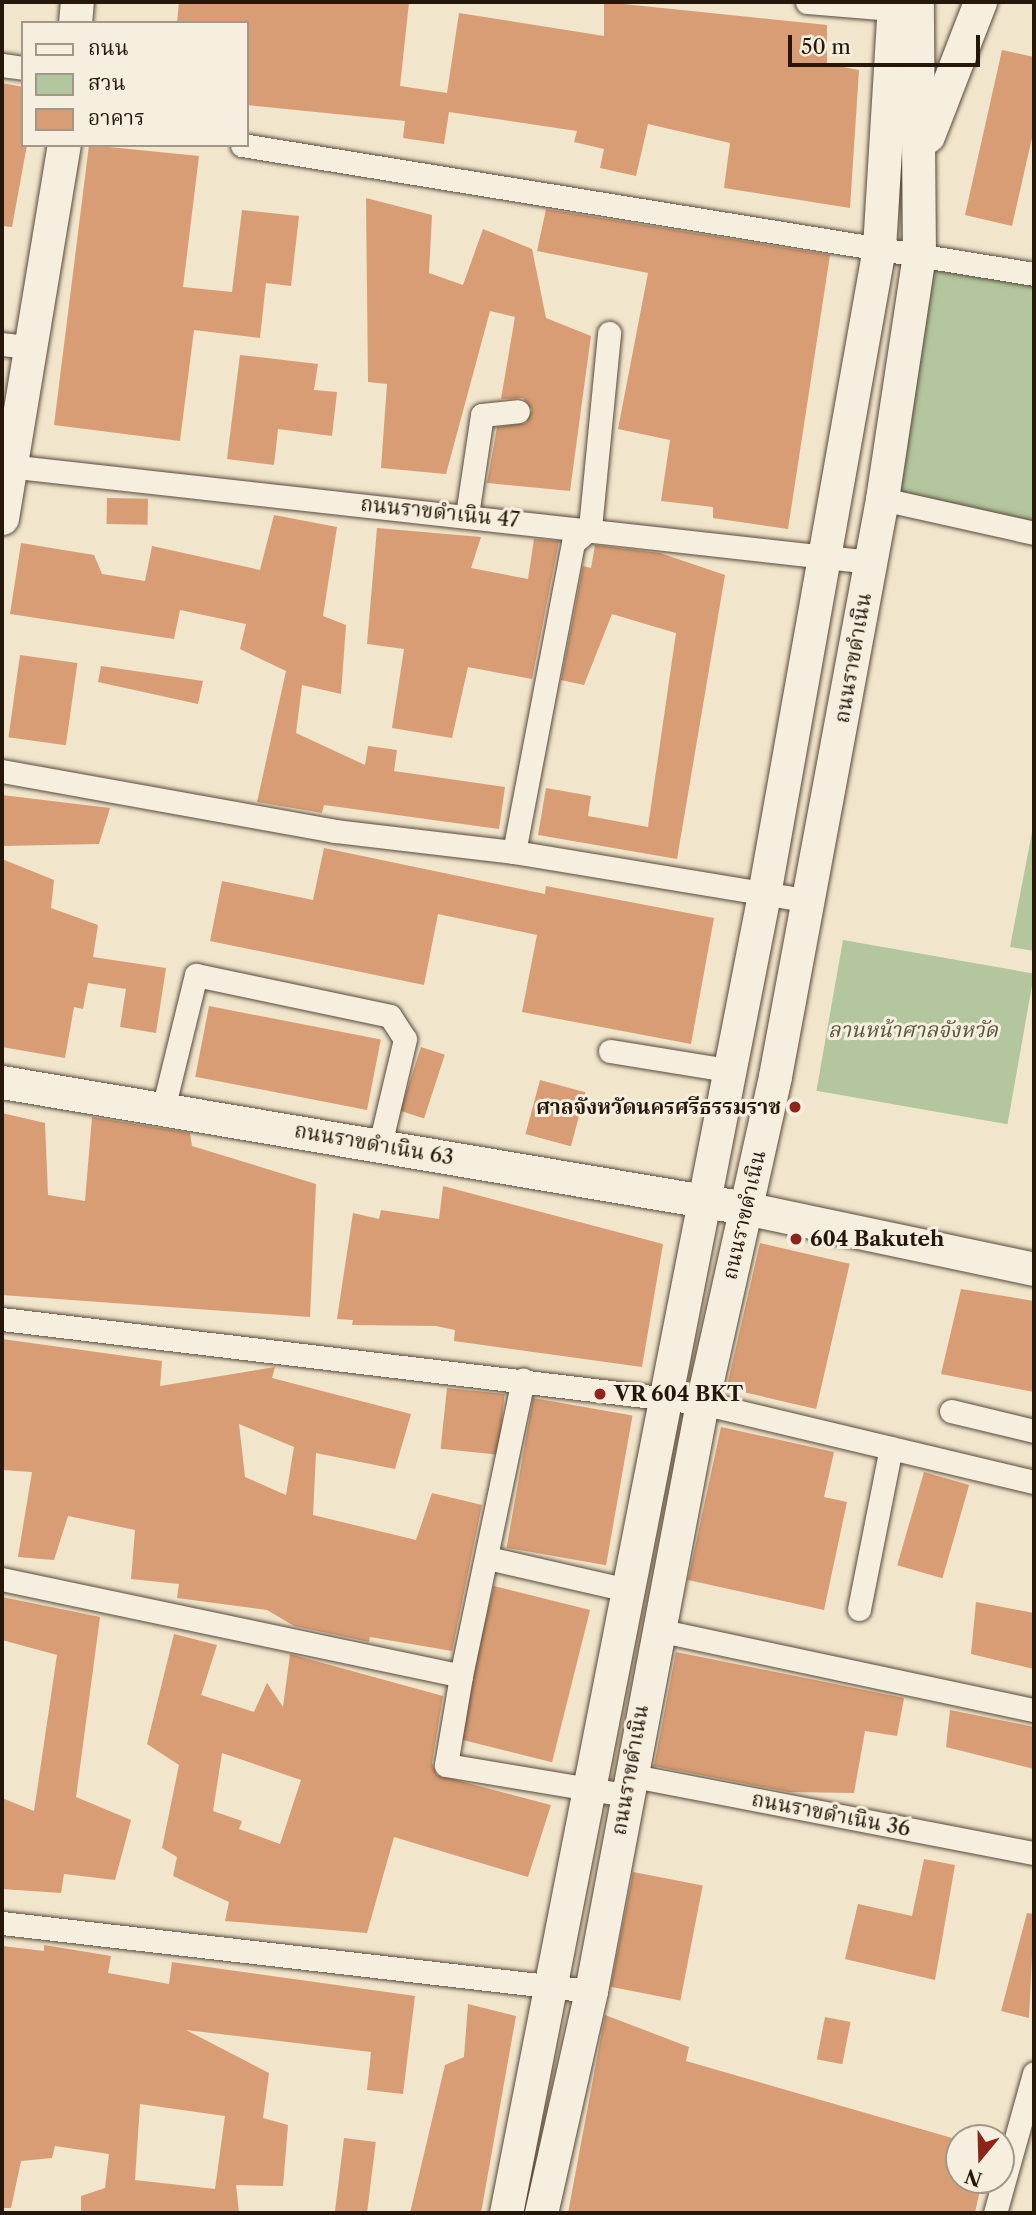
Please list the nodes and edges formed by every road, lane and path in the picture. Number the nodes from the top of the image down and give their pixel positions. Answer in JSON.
{"nodes":[{"id":1,"x":77,"y":2,"type":"edge"},
{"id":2,"x":807,"y":2,"type":"edge"},
{"id":3,"x":979,"y":2,"type":"edge"},
{"id":4,"x":901,"y":4,"type":"edge"},
{"id":5,"x":75,"y":21,"type":"edge"},
{"id":6,"x":2,"y":65,"type":"edge"},
{"id":7,"x":21,"y":68,"type":"edge"},
{"id":8,"x":248,"y":146,"type":"edge"},
{"id":9,"x":64,"y":147,"type":"edge"},
{"id":10,"x":923,"y":149,"type":"junction"},
{"id":11,"x":878,"y":248,"type":"junction"},
{"id":12,"x":919,"y":254,"type":"junction"},
{"id":13,"x":1034,"y":274,"type":"edge"},
{"id":14,"x":609,"y":333,"type":"dead end"},
{"id":15,"x":15,"y":346,"type":"edge"},
{"id":16,"x":518,"y":411,"type":"dead end"},
{"id":17,"x":8,"y":466,"type":"junction"},
{"id":18,"x":882,"y":499,"type":"junction"},
{"id":19,"x":467,"y":515,"type":"junction"},
{"id":20,"x":2,"y":518,"type":"edge"},
{"id":21,"x":590,"y":528,"type":"junction"},
{"id":22,"x":1034,"y":533,"type":"edge"},
{"id":23,"x":824,"y":556,"type":"junction"},
{"id":24,"x":871,"y":562,"type":"junction"},
{"id":25,"x":2,"y":771,"type":"edge"},
{"id":26,"x":514,"y":852,"type":"junction"},
{"id":27,"x":764,"y":894,"type":"junction"},
{"id":28,"x":808,"y":901,"type":"junction"},
{"id":29,"x":610,"y":1051,"type":"dead end"},
{"id":30,"x":727,"y":1070,"type":"junction"},
{"id":31,"x":2,"y":1082,"type":"edge"},
{"id":32,"x":163,"y":1109,"type":"junction"},
{"id":33,"x":380,"y":1145,"type":"junction"},
{"id":34,"x":700,"y":1200,"type":"junction"},
{"id":35,"x":745,"y":1208,"type":"junction"},
{"id":36,"x":1034,"y":1269,"type":"edge"},
{"id":37,"x":2,"y":1319,"type":"edge"},
{"id":38,"x":523,"y":1379,"type":"junction"},
{"id":39,"x":660,"y":1398,"type":"junction"},
{"id":40,"x":702,"y":1403,"type":"junction"},
{"id":41,"x":951,"y":1410,"type":"dead end"},
{"id":42,"x":1034,"y":1431,"type":"edge"},
{"id":43,"x":891,"y":1448,"type":"junction"},
{"id":44,"x":1034,"y":1482,"type":"edge"},
{"id":45,"x":488,"y":1558,"type":"junction"},
{"id":46,"x":2,"y":1579,"type":"edge"},
{"id":47,"x":628,"y":1590,"type":"junction"},
{"id":48,"x":859,"y":1609,"type":"dead end"},
{"id":49,"x":657,"y":1630,"type":"junction"},
{"id":50,"x":461,"y":1676,"type":"junction"},
{"id":51,"x":1034,"y":1710,"type":"edge"},
{"id":52,"x":626,"y":1785,"type":"junction"},
{"id":53,"x":591,"y":1790,"type":"junction"},
{"id":54,"x":1034,"y":1853,"type":"edge"},
{"id":55,"x":2,"y":1923,"type":"edge"},
{"id":56,"x":552,"y":1986,"type":"junction"},
{"id":57,"x":591,"y":1991,"type":"junction"},
{"id":58,"x":1034,"y":2073,"type":"edge"},
{"id":59,"x":506,"y":2213,"type":"edge"},
{"id":60,"x":541,"y":2213,"type":"edge"},
{"id":61,"x":995,"y":2213,"type":"edge"}],
"edges":[{"from":1,"to":5,"type":"main road"},
{"from":2,"to":4,"type":"street"},
{"from":3,"to":10,"type":"main road"},
{"from":4,"to":10,"type":"main road","name":"ถนนราขดำเนิน"},
{"from":4,"to":11,"type":"main road","name":"ถนนราขดำเนิน"},
{"from":6,"to":7,"type":"street"},
{"from":8,"to":11,"type":"street"},
{"from":9,"to":15,"type":"main road"},
{"from":10,"to":12,"type":"main road","name":"ถนนราขดำเนิน"},
{"from":11,"to":12,"type":"street"},
{"from":11,"to":23,"type":"main road","name":"ถนนราขดำเนิน"},
{"from":12,"to":13,"type":"street"},
{"from":12,"to":18,"type":"main road","name":"ถนนราขดำเนิน"},
{"from":14,"to":21,"type":"street"},
{"from":15,"to":17,"type":"main road"},
{"from":16,"to":19,"type":"street"},
{"from":17,"to":19,"type":"street","name":"ถนนราขดำเนิน 47"},
{"from":17,"to":20,"type":"main road"},
{"from":18,"to":22,"type":"street"},
{"from":18,"to":24,"type":"main road","name":"ถนนราขดำเนิน"},
{"from":19,"to":21,"type":"street","name":"ถนนราขดำเนิน 47"},
{"from":21,"to":23,"type":"street","name":"ถนนราขดำเนิน 47"},
{"from":21,"to":26,"type":"street"},
{"from":23,"to":24,"type":"street","name":"ถนนราขดำเนิน 47"},
{"from":23,"to":27,"type":"main road","name":"ถนนราขดำเนิน"},
{"from":24,"to":28,"type":"main road","name":"ถนนราขดำเนิน"},
{"from":25,"to":26,"type":"street"},
{"from":26,"to":27,"type":"street"},
{"from":27,"to":28,"type":"street"},
{"from":27,"to":30,"type":"main road","name":"ถนนราขดำเนิน"},
{"from":28,"to":35,"type":"main road","name":"ถนนราขดำเนิน"},
{"from":29,"to":30,"type":"street"},
{"from":30,"to":34,"type":"main road","name":"ถนนราขดำเนิน"},
{"from":31,"to":32,"type":"main road","name":"ถนนราขดำเนิน 63"},
{"from":32,"to":33,"type":"main road","name":"ถนนราขดำเนิน 63"},
{"from":32,"to":33,"type":"street"},
{"from":33,"to":34,"type":"main road","name":"ถนนราขดำเนิน 63"},
{"from":34,"to":35,"type":"main road","name":"ถนนราขดำเนิน 63"},
{"from":34,"to":39,"type":"main road","name":"ถนนราขดำเนิน"},
{"from":35,"to":36,"type":"main road","name":"ถนนราขดำเนิน 63"},
{"from":35,"to":40,"type":"main road","name":"ถนนราขดำเนิน"},
{"from":37,"to":38,"type":"street"},
{"from":38,"to":39,"type":"street"},
{"from":38,"to":45,"type":"street"},
{"from":39,"to":40,"type":"street"},
{"from":39,"to":47,"type":"main road","name":"ถนนราขดำเนิน"},
{"from":40,"to":43,"type":"street"},
{"from":40,"to":49,"type":"main road","name":"ถนนราขดำเนิน"},
{"from":41,"to":42,"type":"street"},
{"from":43,"to":44,"type":"street"},
{"from":43,"to":48,"type":"street"},
{"from":45,"to":47,"type":"street"},
{"from":45,"to":50,"type":"street"},
{"from":46,"to":50,"type":"street"},
{"from":47,"to":53,"type":"main road","name":"ถนนราขดำเนิน"},
{"from":49,"to":51,"type":"street"},
{"from":49,"to":52,"type":"main road","name":"ถนนราขดำเนิน"},
{"from":50,"to":53,"type":"street","name":"ถนนราขดำเนิน 36"},
{"from":52,"to":53,"type":"street","name":"ถนนราขดำเนิน 36"},
{"from":52,"to":54,"type":"street","name":"ถนนราขดำเนิน 36"},
{"from":52,"to":57,"type":"main road","name":"ถนนราขดำเนิน"},
{"from":53,"to":56,"type":"main road","name":"ถนนราขดำเนิน"},
{"from":55,"to":56,"type":"street"},
{"from":56,"to":57,"type":"street"},
{"from":56,"to":59,"type":"main road","name":"ถนนราขดำเนิน"},
{"from":57,"to":60,"type":"main road","name":"ถนนราขดำเนิน"},
{"from":58,"to":61,"type":"street"}]}
